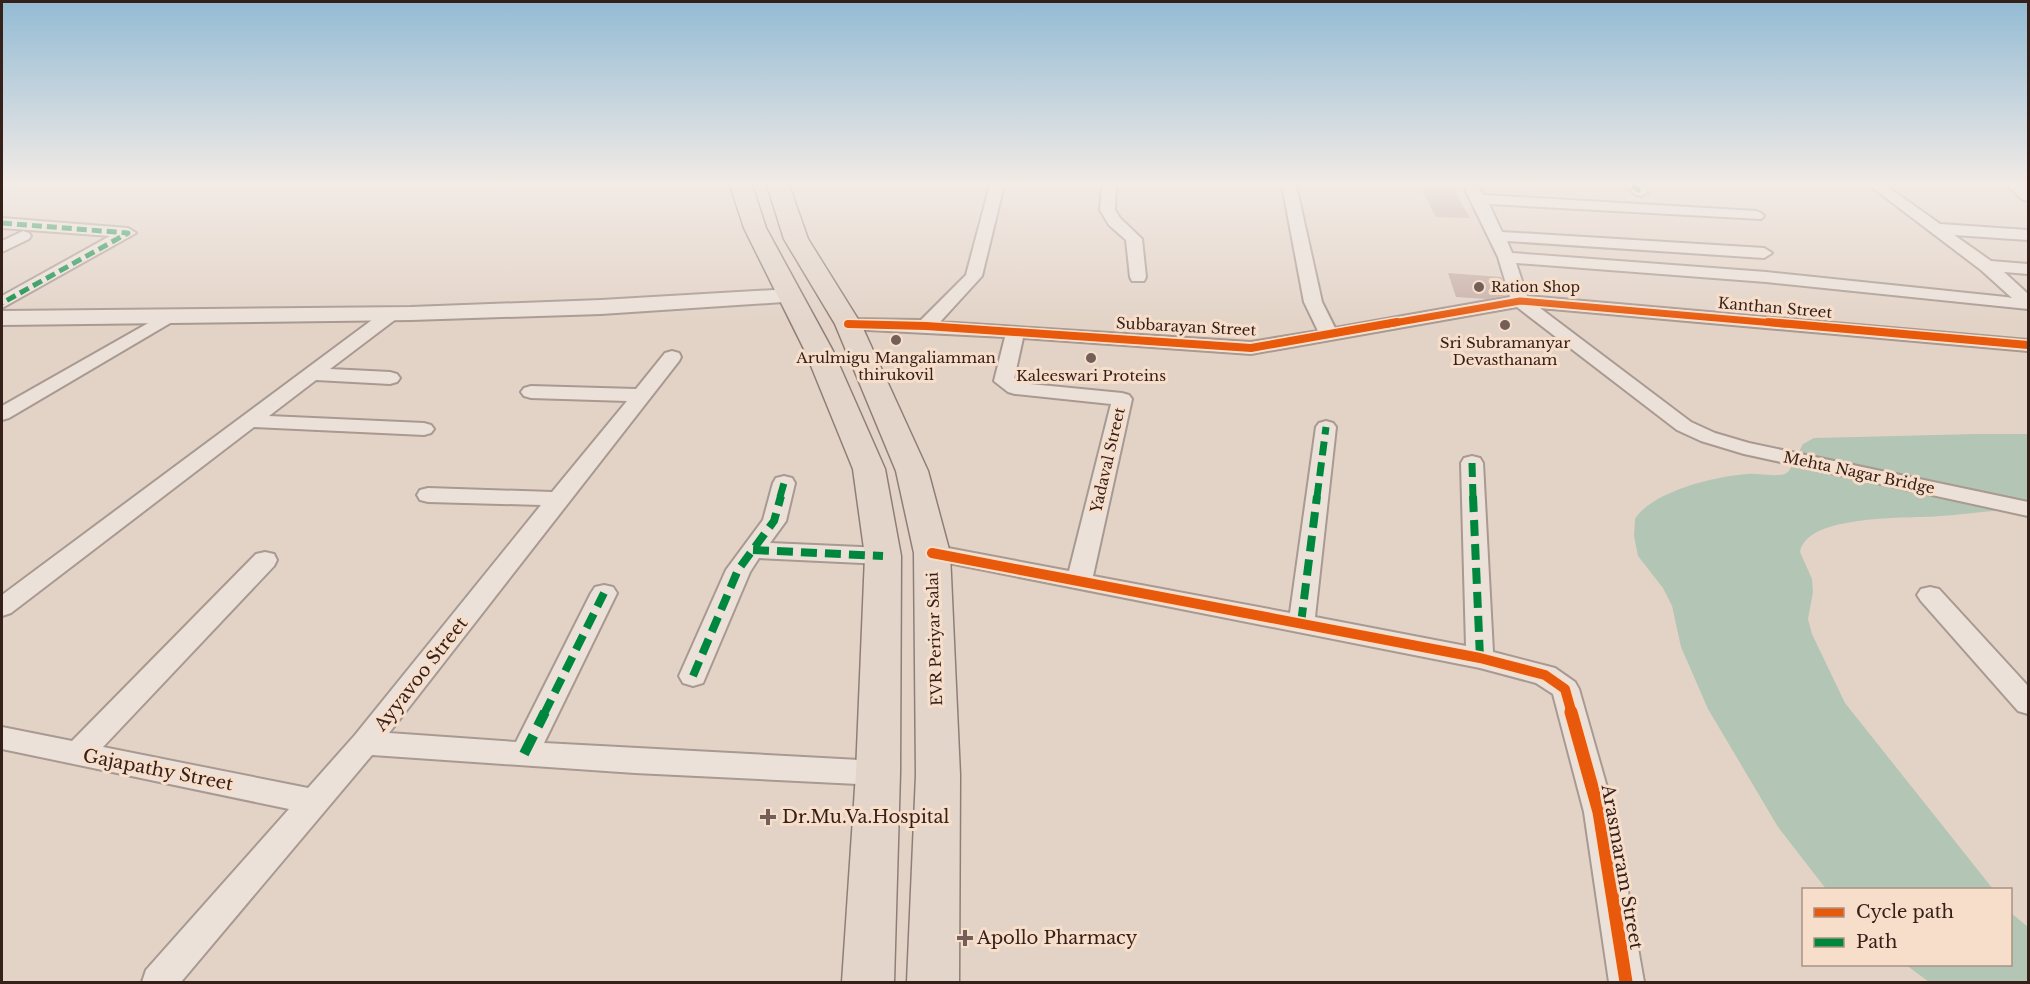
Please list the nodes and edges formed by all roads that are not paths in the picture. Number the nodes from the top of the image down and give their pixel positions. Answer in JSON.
{"nodes":[{"id":1,"x":102,"y":231,"type":"edge"},
{"id":2,"x":756,"y":231,"type":"edge"},
{"id":3,"x":793,"y":231,"type":"edge"},
{"id":4,"x":985,"y":231,"type":"edge"},
{"id":5,"x":1125,"y":231,"type":"edge"},
{"id":6,"x":1298,"y":231,"type":"edge"},
{"id":7,"x":1494,"y":231,"type":"edge"},
{"id":8,"x":1941,"y":231,"type":"edge"},
{"id":9,"x":1967,"y":231,"type":"edge"},
{"id":10,"x":2028,"y":235,"type":"edge"},
{"id":11,"x":23,"y":236,"type":"dead end"},
{"id":12,"x":1497,"y":236,"type":"junction"},
{"id":13,"x":2,"y":247,"type":"edge"},
{"id":14,"x":1764,"y":253,"type":"dead end"},
{"id":15,"x":1506,"y":256,"type":"junction"},
{"id":16,"x":1987,"y":266,"type":"junction"},
{"id":17,"x":2028,"y":269,"type":"edge"},
{"id":18,"x":1138,"y":277,"type":"dead end"},
{"id":19,"x":790,"y":296,"type":"junction"},
{"id":20,"x":1520,"y":301,"type":"junction"},
{"id":21,"x":2,"y":303,"type":"edge"},
{"id":22,"x":2028,"y":304,"type":"edge"},
{"id":23,"x":390,"y":315,"type":"junction"},
{"id":24,"x":2,"y":318,"type":"edge"},
{"id":25,"x":166,"y":318,"type":"junction"},
{"id":26,"x":848,"y":324,"type":"junction"},
{"id":27,"x":926,"y":326,"type":"junction"},
{"id":28,"x":1015,"y":332,"type":"junction"},
{"id":29,"x":1329,"y":334,"type":"junction"},
{"id":30,"x":2028,"y":345,"type":"edge"},
{"id":31,"x":672,"y":357,"type":"dead end"},
{"id":32,"x":311,"y":374,"type":"junction"},
{"id":33,"x":390,"y":378,"type":"dead end"},
{"id":34,"x":531,"y":392,"type":"dead end"},
{"id":35,"x":642,"y":395,"type":"junction"},
{"id":36,"x":2,"y":414,"type":"edge"},
{"id":37,"x":249,"y":421,"type":"junction"},
{"id":38,"x":1326,"y":427,"type":"dead end"},
{"id":39,"x":424,"y":429,"type":"dead end"},
{"id":40,"x":1472,"y":463,"type":"dead end"},
{"id":41,"x":784,"y":483,"type":"dead end"},
{"id":42,"x":428,"y":495,"type":"dead end"},
{"id":43,"x":560,"y":499,"type":"junction"},
{"id":44,"x":2028,"y":509,"type":"edge"},
{"id":45,"x":753,"y":550,"type":"junction"},
{"id":46,"x":932,"y":554,"type":"junction"},
{"id":47,"x":884,"y":556,"type":"junction"},
{"id":48,"x":265,"y":561,"type":"dead end"},
{"id":49,"x":1079,"y":582,"type":"junction"},
{"id":50,"x":604,"y":593,"type":"dead end"},
{"id":51,"x":1930,"y":595,"type":"dead end"},
{"id":52,"x":2,"y":607,"type":"edge"},
{"id":53,"x":1301,"y":623,"type":"junction"},
{"id":54,"x":1480,"y":658,"type":"junction"},
{"id":55,"x":693,"y":676,"type":"dead end"},
{"id":56,"x":2028,"y":704,"type":"edge"},
{"id":57,"x":2,"y":738,"type":"edge"},
{"id":58,"x":366,"y":743,"type":"junction"},
{"id":59,"x":78,"y":754,"type":"junction"},
{"id":60,"x":524,"y":754,"type":"junction"},
{"id":61,"x":878,"y":773,"type":"junction"},
{"id":62,"x":315,"y":802,"type":"junction"},
{"id":63,"x":159,"y":982,"type":"edge"},
{"id":64,"x":868,"y":982,"type":"edge"},
{"id":65,"x":933,"y":982,"type":"edge"},
{"id":66,"x":1626,"y":982,"type":"edge"}],
"edges":[{"from":1,"to":21,"type":"street"},
{"from":2,"to":19,"type":"main road"},
{"from":3,"to":26,"type":"main road","name":"EVR Periyar Salai"},
{"from":4,"to":27,"type":"street"},
{"from":5,"to":18,"type":"street"},
{"from":6,"to":29,"type":"street"},
{"from":7,"to":12,"type":"street"},
{"from":8,"to":16,"type":"street"},
{"from":9,"to":10,"type":"street"},
{"from":11,"to":13,"type":"street"},
{"from":12,"to":14,"type":"street"},
{"from":12,"to":15,"type":"street"},
{"from":15,"to":20,"type":"street"},
{"from":15,"to":22,"type":"street"},
{"from":16,"to":17,"type":"street"},
{"from":16,"to":22,"type":"street"},
{"from":19,"to":23,"type":"street"},
{"from":19,"to":47,"type":"main road"},
{"from":20,"to":29,"type":"street","name":"Subbarayan Street"},
{"from":20,"to":30,"type":"street","name":"Kanthan Street"},
{"from":20,"to":44,"type":"street","name":"Mehta Nagar Bridge"},
{"from":23,"to":25,"type":"street"},
{"from":23,"to":32,"type":"street"},
{"from":24,"to":25,"type":"street"},
{"from":25,"to":36,"type":"street"},
{"from":26,"to":27,"type":"street","name":"Subbarayan Street"},
{"from":26,"to":46,"type":"main road","name":"EVR Periyar Salai"},
{"from":27,"to":28,"type":"street","name":"Subbarayan Street"},
{"from":28,"to":29,"type":"street","name":"Subbarayan Street"},
{"from":28,"to":49,"type":"street","name":"Yadaval Street"},
{"from":31,"to":35,"type":"street","name":"Ayyavoo Street"},
{"from":32,"to":33,"type":"street"},
{"from":32,"to":37,"type":"street"},
{"from":34,"to":35,"type":"street"},
{"from":35,"to":43,"type":"street","name":"Ayyavoo Street"},
{"from":37,"to":39,"type":"street"},
{"from":37,"to":52,"type":"street"},
{"from":38,"to":53,"type":"street"},
{"from":40,"to":54,"type":"street"},
{"from":41,"to":45,"type":"street"},
{"from":42,"to":43,"type":"street"},
{"from":43,"to":58,"type":"street","name":"Ayyavoo Street"},
{"from":45,"to":47,"type":"street"},
{"from":45,"to":55,"type":"street"},
{"from":46,"to":49,"type":"street"},
{"from":46,"to":65,"type":"main road","name":"EVR Periyar Salai"},
{"from":47,"to":61,"type":"main road"},
{"from":48,"to":59,"type":"street"},
{"from":49,"to":53,"type":"street"},
{"from":50,"to":60,"type":"street"},
{"from":51,"to":56,"type":"street"},
{"from":53,"to":54,"type":"street"},
{"from":54,"to":66,"type":"street","name":"Arasmaram Street"},
{"from":57,"to":59,"type":"street","name":"Gajapathy Street"},
{"from":58,"to":60,"type":"street"},
{"from":58,"to":62,"type":"street","name":"Ayyavoo Street"},
{"from":59,"to":62,"type":"street","name":"Gajapathy Street"},
{"from":60,"to":61,"type":"street"},
{"from":61,"to":64,"type":"main road"},
{"from":62,"to":63,"type":"street","name":"Ayyavoo Street"}]}
